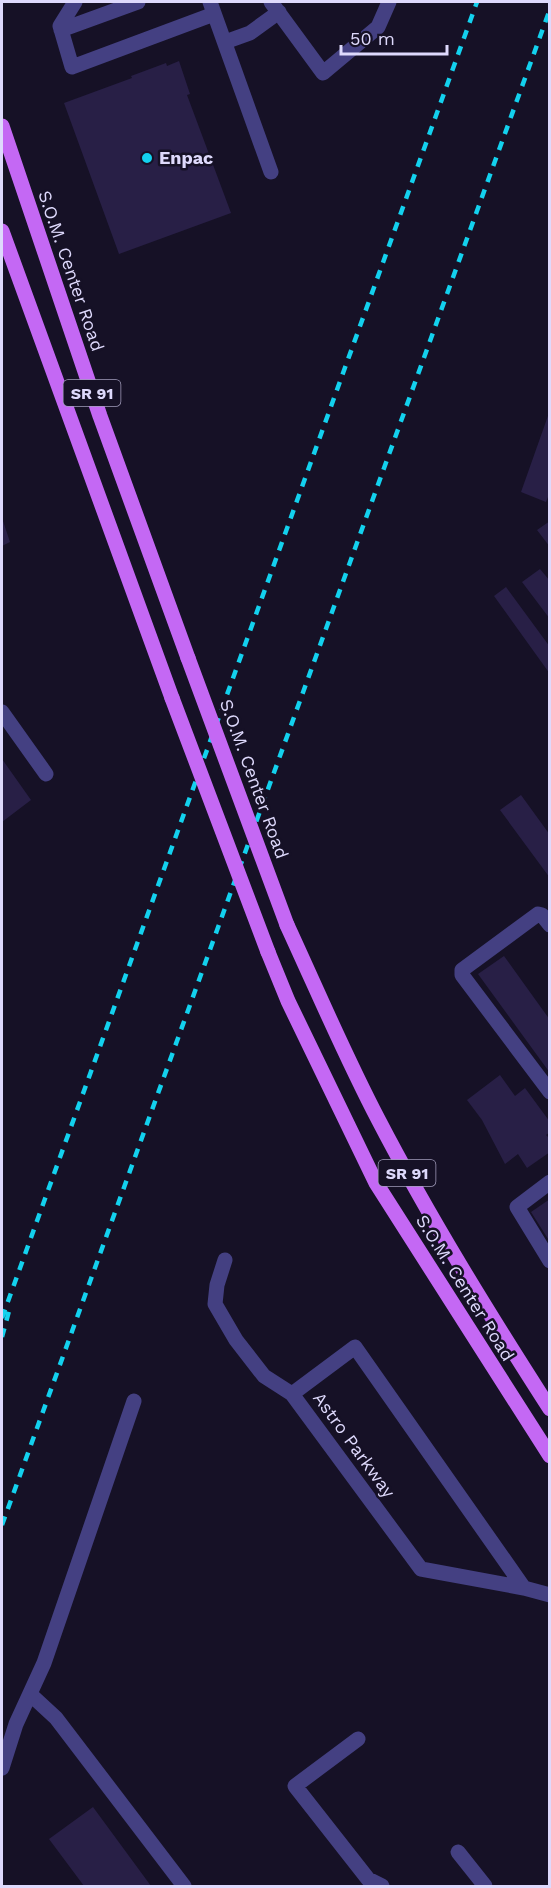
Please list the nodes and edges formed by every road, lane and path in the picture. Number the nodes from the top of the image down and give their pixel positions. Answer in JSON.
{"nodes":[{"id":1,"x":75,"y":2,"type":"edge"},
{"id":2,"x":138,"y":2,"type":"edge"},
{"id":3,"x":389,"y":2,"type":"edge"},
{"id":4,"x":275,"y":7,"type":"edge"},
{"id":5,"x":212,"y":8,"type":"edge"},
{"id":6,"x":61,"y":30,"type":"junction"},
{"id":7,"x":225,"y":42,"type":"junction"},
{"id":8,"x":2,"y":126,"type":"edge"},
{"id":9,"x":272,"y":172,"type":"dead end"},
{"id":10,"x":2,"y":231,"type":"edge"},
{"id":11,"x":2,"y":712,"type":"edge"},
{"id":12,"x":46,"y":774,"type":"dead end"},
{"id":13,"x":549,"y":925,"type":"edge"},
{"id":14,"x":549,"y":1092,"type":"edge"},
{"id":15,"x":549,"y":1182,"type":"edge"},
{"id":16,"x":225,"y":1260,"type":"dead end"},
{"id":17,"x":549,"y":1261,"type":"edge"},
{"id":18,"x":292,"y":1394,"type":"junction"},
{"id":19,"x":135,"y":1401,"type":"dead end"},
{"id":20,"x":549,"y":1409,"type":"edge"},
{"id":21,"x":549,"y":1456,"type":"edge"},
{"id":22,"x":524,"y":1588,"type":"junction"},
{"id":23,"x":549,"y":1596,"type":"edge"},
{"id":24,"x":30,"y":1694,"type":"junction"},
{"id":25,"x":358,"y":1739,"type":"dead end"},
{"id":26,"x":2,"y":1768,"type":"edge"},
{"id":27,"x":458,"y":1852,"type":"dead end"},
{"id":28,"x":184,"y":1887,"type":"edge"},
{"id":29,"x":382,"y":1887,"type":"edge"},
{"id":30,"x":485,"y":1887,"type":"edge"}],
"edges":[{"from":1,"to":6,"type":"lane"},
{"from":2,"to":6,"type":"lane"},
{"from":3,"to":4,"type":"lane"},
{"from":4,"to":7,"type":"lane"},
{"from":5,"to":6,"type":"lane"},
{"from":5,"to":7,"type":"lane"},
{"from":7,"to":9,"type":"lane"},
{"from":8,"to":20,"type":"main road","name":"S.O.M. Center Road","number":"SR 91","bridge":true},
{"from":10,"to":21,"type":"main road","name":"S.O.M. Center Road","number":"SR 91","bridge":true},
{"from":11,"to":12,"type":"lane"},
{"from":13,"to":14,"type":"lane"},
{"from":15,"to":17,"type":"lane"},
{"from":16,"to":18,"type":"lane","name":"Astro Parkway"},
{"from":18,"to":22,"type":"lane","name":"Astro Parkway"},
{"from":18,"to":22,"type":"lane"},
{"from":19,"to":24,"type":"lane"},
{"from":22,"to":23,"type":"lane","name":"Astro Parkway"},
{"from":24,"to":26,"type":"lane"},
{"from":24,"to":28,"type":"lane"},
{"from":25,"to":29,"type":"lane"},
{"from":27,"to":30,"type":"lane"}]}
